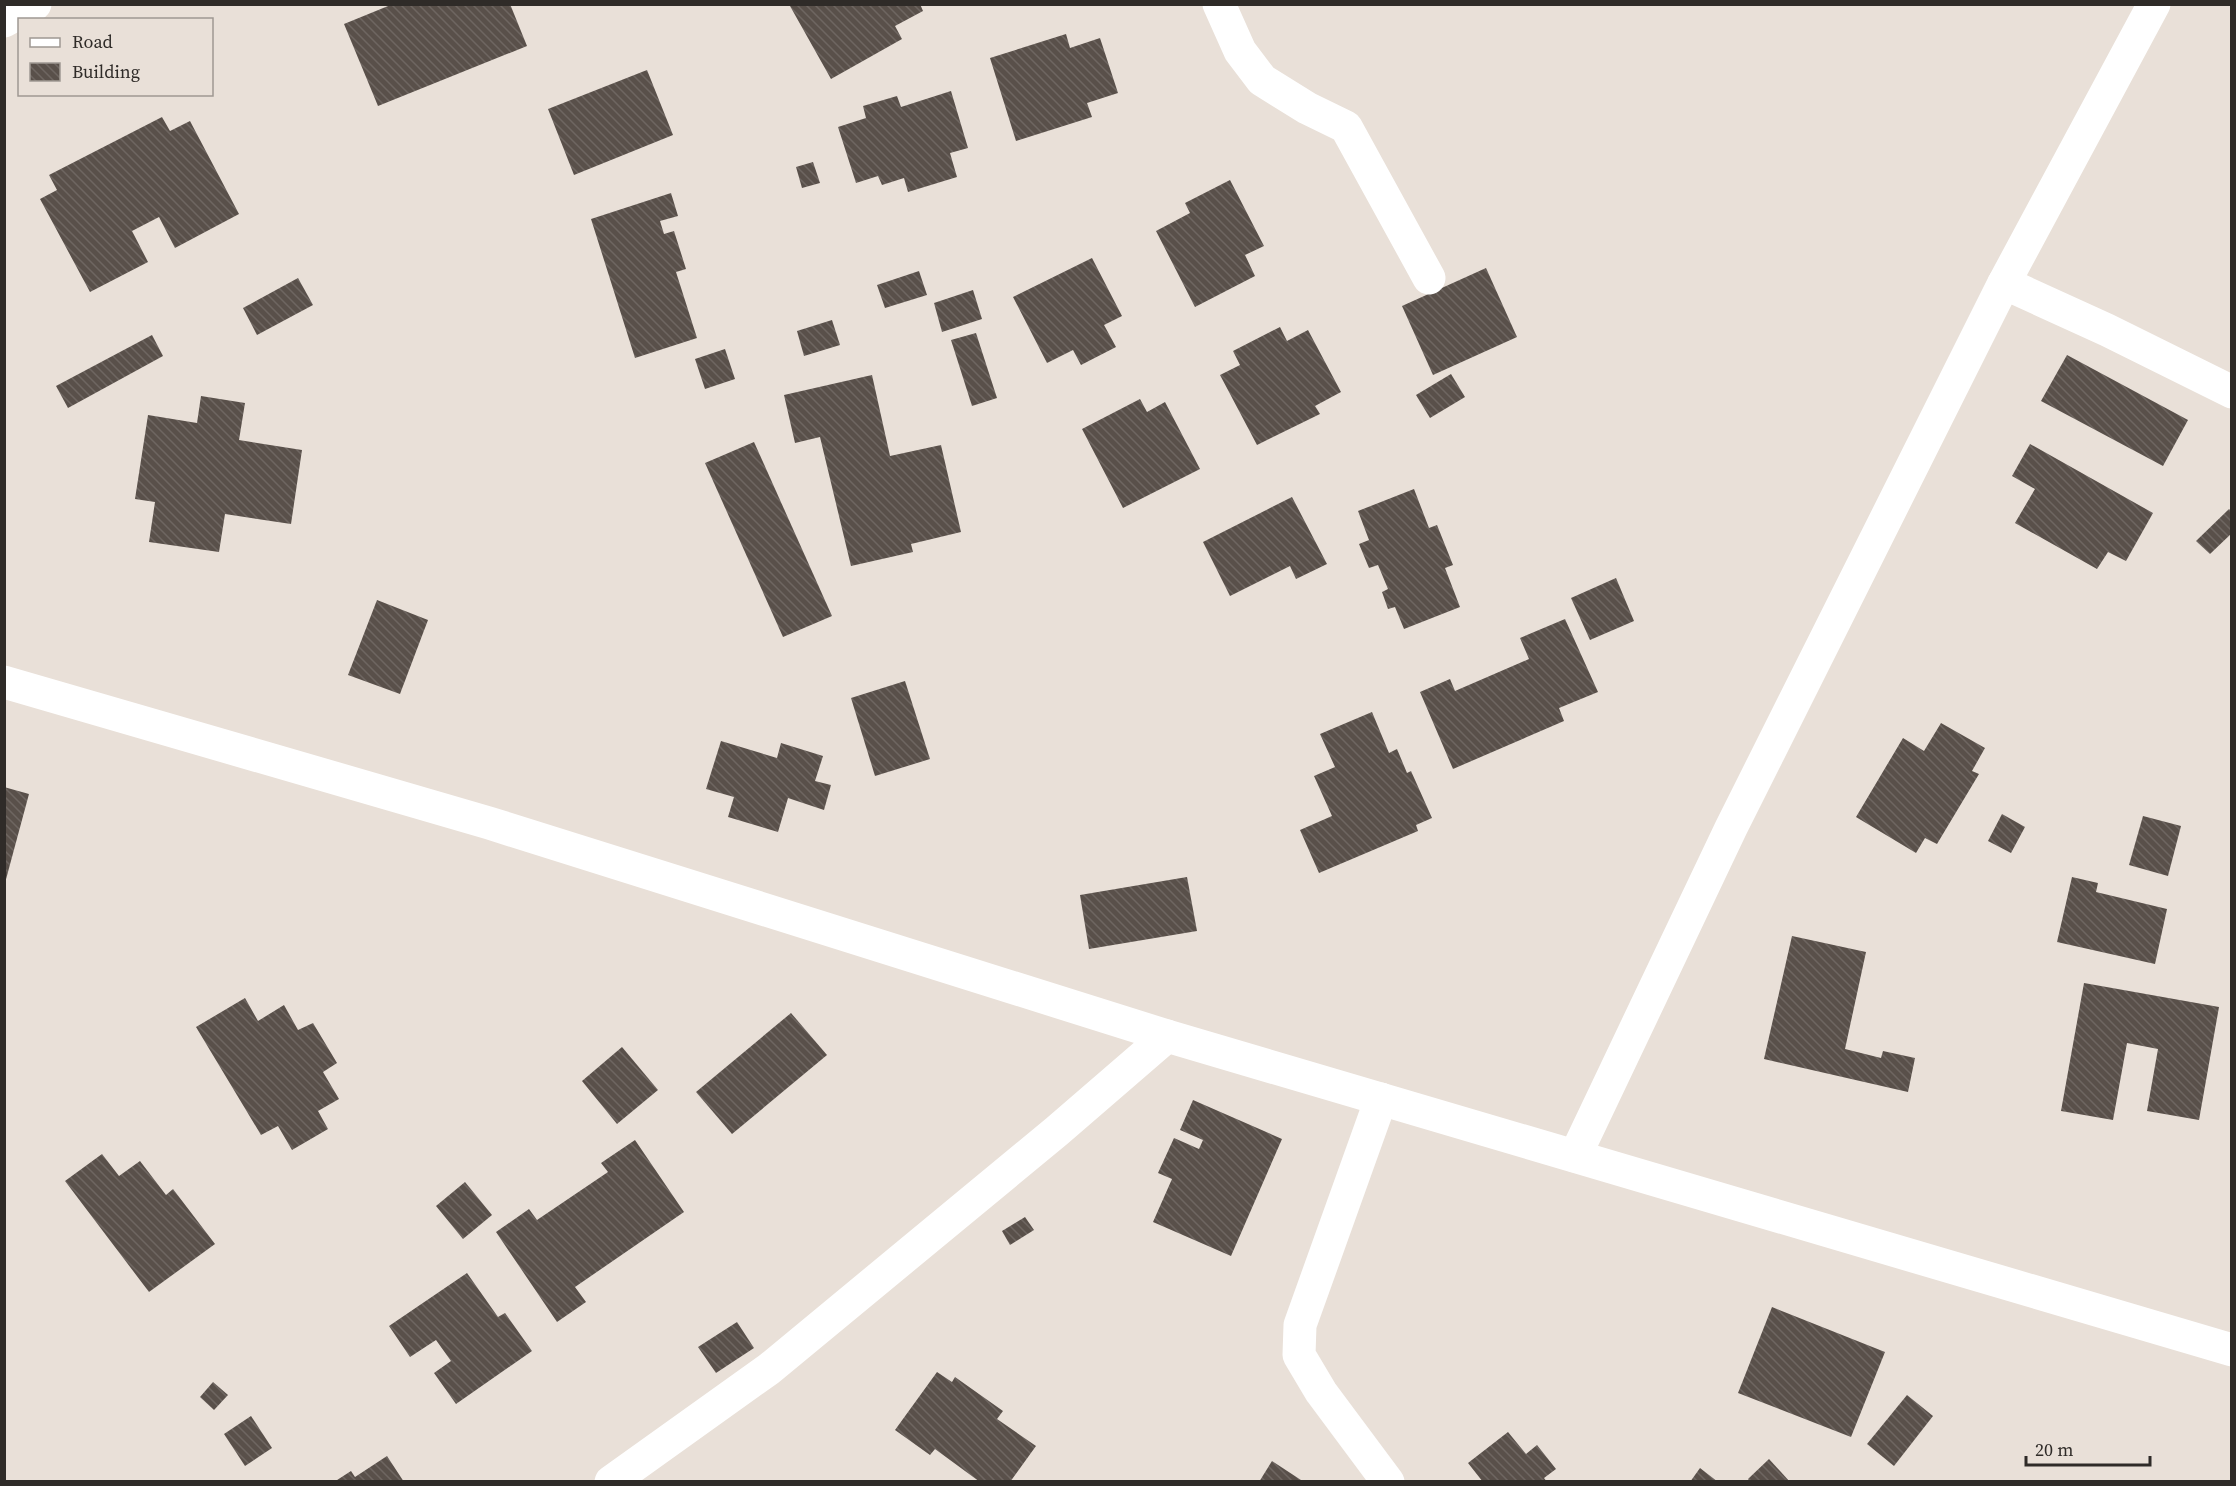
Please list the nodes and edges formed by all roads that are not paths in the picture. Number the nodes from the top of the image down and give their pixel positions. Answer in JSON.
{"nodes":[{"id":1,"x":35,"y":4,"type":"edge"},
{"id":2,"x":1219,"y":4,"type":"edge"},
{"id":3,"x":2154,"y":4,"type":"edge"},
{"id":4,"x":4,"y":21,"type":"edge"},
{"id":5,"x":1429,"y":278,"type":"dead end"},
{"id":6,"x":2004,"y":283,"type":"junction"},
{"id":7,"x":2232,"y":392,"type":"edge"},
{"id":8,"x":4,"y":682,"type":"edge"},
{"id":9,"x":1167,"y":1036,"type":"junction"},
{"id":10,"x":1381,"y":1099,"type":"junction"},
{"id":11,"x":1575,"y":1156,"type":"junction"},
{"id":12,"x":2232,"y":1350,"type":"edge"},
{"id":13,"x":611,"y":1482,"type":"edge"},
{"id":14,"x":1388,"y":1482,"type":"edge"}],
"edges":[{"from":1,"to":4,"type":"street"},
{"from":2,"to":5,"type":"street"},
{"from":3,"to":6,"type":"street"},
{"from":6,"to":7,"type":"street"},
{"from":6,"to":11,"type":"street"},
{"from":8,"to":9,"type":"street"},
{"from":9,"to":10,"type":"street"},
{"from":9,"to":13,"type":"street"},
{"from":10,"to":11,"type":"street"},
{"from":10,"to":14,"type":"street"},
{"from":11,"to":12,"type":"street"}]}
